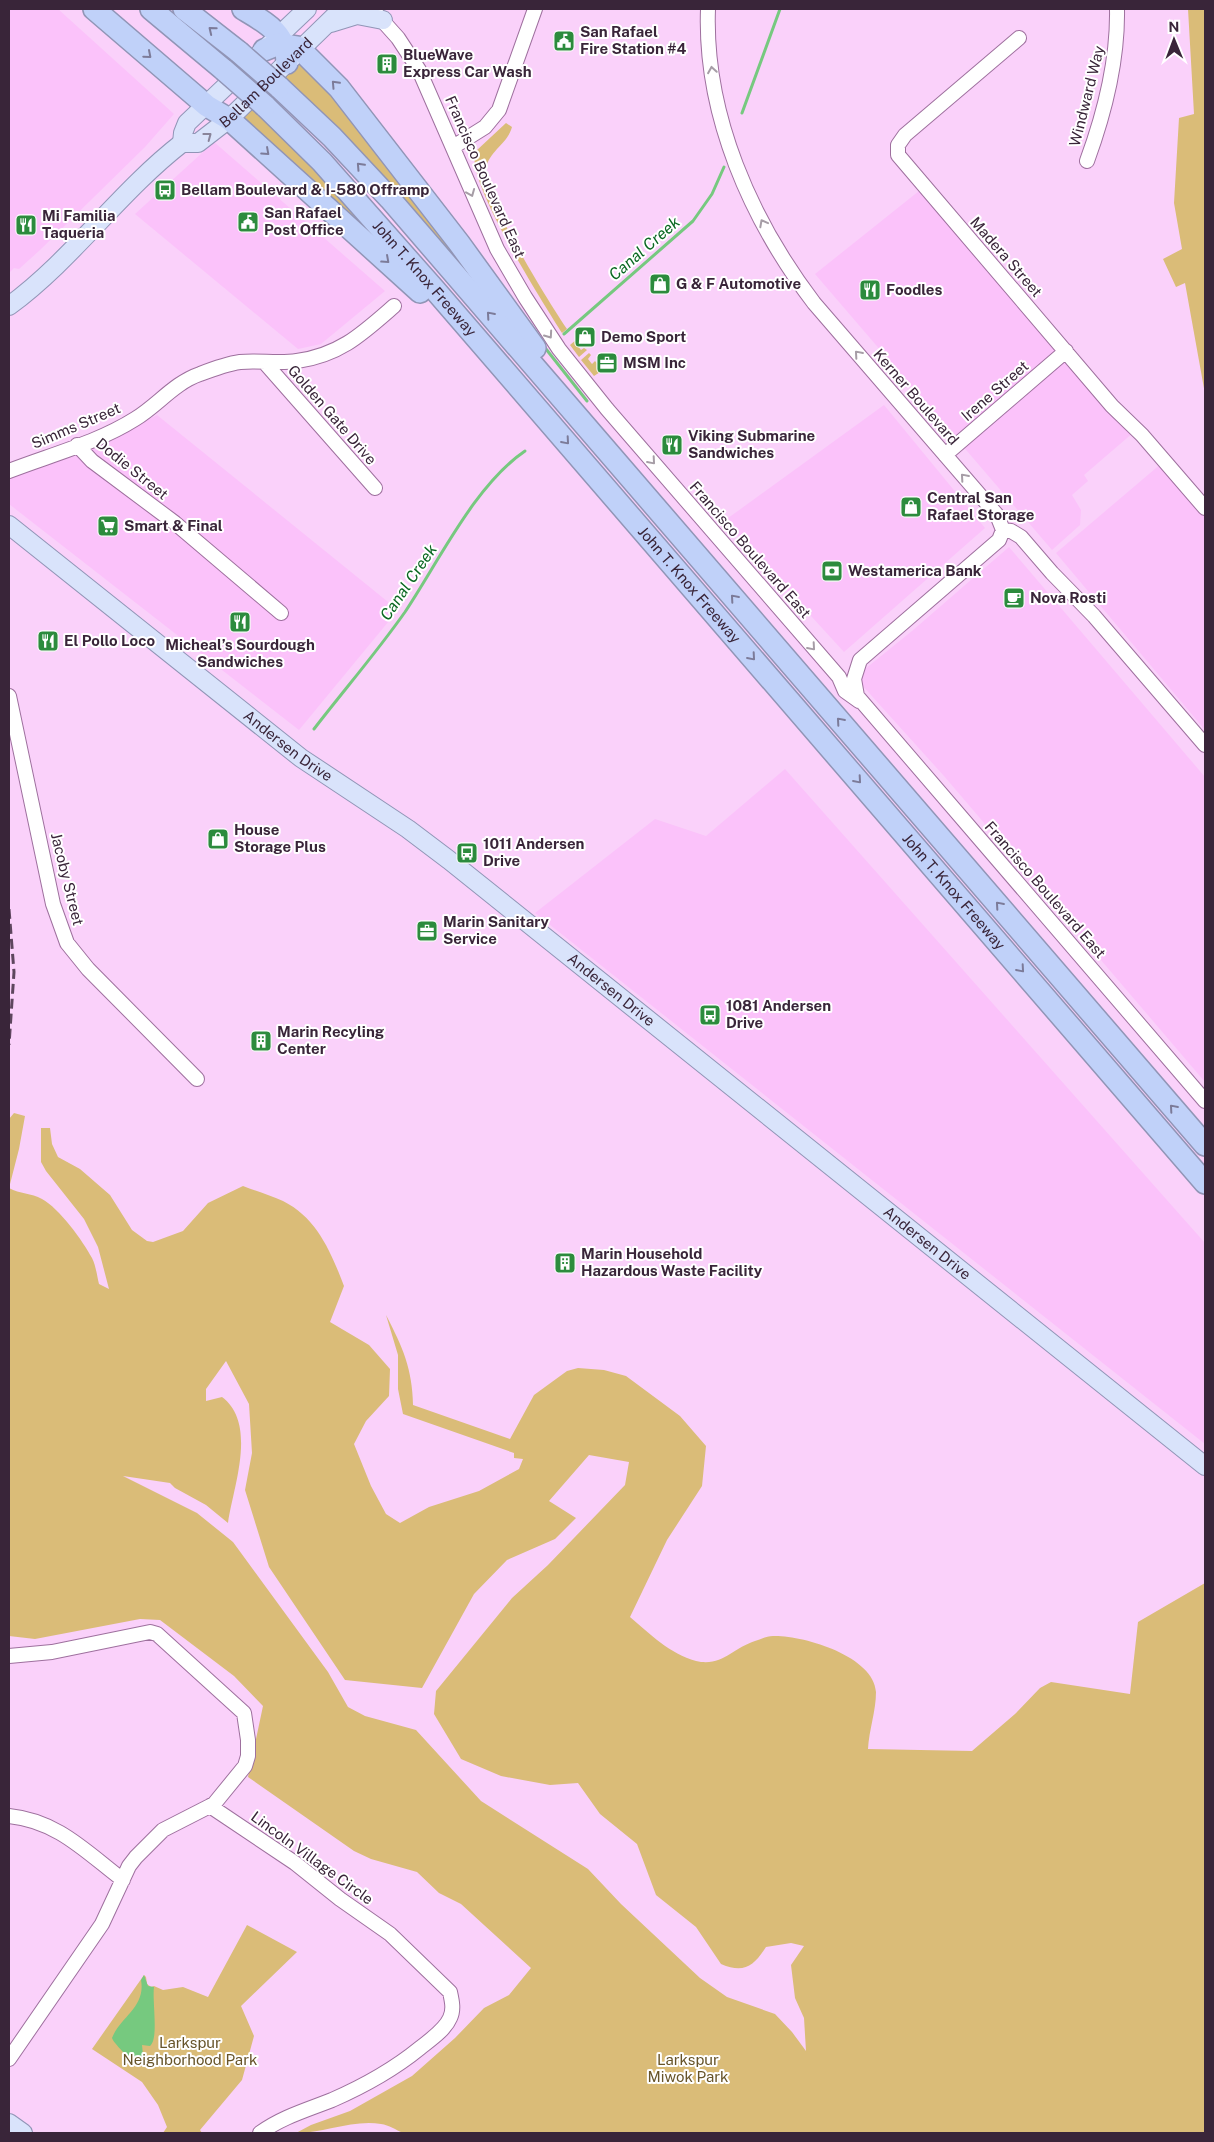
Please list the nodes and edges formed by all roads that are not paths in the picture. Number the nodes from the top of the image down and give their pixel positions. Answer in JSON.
{"nodes":[{"id":1,"x":94,"y":9,"type":"edge"},
{"id":2,"x":151,"y":9,"type":"edge"},
{"id":3,"x":184,"y":9,"type":"edge"},
{"id":4,"x":242,"y":9,"type":"edge"},
{"id":5,"x":342,"y":9,"type":"edge"},
{"id":6,"x":535,"y":9,"type":"edge"},
{"id":7,"x":708,"y":9,"type":"edge"},
{"id":8,"x":1117,"y":9,"type":"edge"},
{"id":9,"x":303,"y":11,"type":"edge"},
{"id":10,"x":378,"y":15,"type":"edge"},
{"id":11,"x":105,"y":16,"type":"edge"},
{"id":12,"x":326,"y":25,"type":"junction"},
{"id":13,"x":1019,"y":38,"type":"dead end"},
{"id":14,"x":288,"y":47,"type":"junction"},
{"id":15,"x":264,"y":50,"type":"joint"},
{"id":16,"x":207,"y":106,"type":"junction"},
{"id":17,"x":230,"y":119,"type":"junction"},
{"id":18,"x":182,"y":143,"type":"junction"},
{"id":19,"x":453,"y":148,"type":"junction"},
{"id":20,"x":1087,"y":161,"type":"dead end"},
{"id":21,"x":9,"y":306,"type":"edge"},
{"id":22,"x":394,"y":306,"type":"dead end"},
{"id":23,"x":1066,"y":351,"type":"junction"},
{"id":24,"x":265,"y":363,"type":"junction"},
{"id":25,"x":534,"y":404,"type":"junction"},
{"id":26,"x":78,"y":445,"type":"junction"},
{"id":27,"x":946,"y":456,"type":"junction"},
{"id":28,"x":613,"y":458,"type":"junction"},
{"id":29,"x":9,"y":470,"type":"edge"},
{"id":30,"x":375,"y":488,"type":"dead end"},
{"id":31,"x":1205,"y":508,"type":"edge"},
{"id":32,"x":9,"y":524,"type":"edge"},
{"id":33,"x":1003,"y":530,"type":"junction"},
{"id":34,"x":281,"y":613,"type":"dead end"},
{"id":35,"x":860,"y":660,"type":"junction"},
{"id":36,"x":839,"y":677,"type":"junction"},
{"id":37,"x":9,"y":696,"type":"edge"},
{"id":38,"x":860,"y":701,"type":"junction"},
{"id":39,"x":1205,"y":745,"type":"edge"},
{"id":40,"x":197,"y":1079,"type":"dead end"},
{"id":41,"x":1205,"y":1101,"type":"edge"},
{"id":42,"x":1205,"y":1145,"type":"edge"},
{"id":43,"x":1205,"y":1183,"type":"edge"},
{"id":44,"x":1205,"y":1466,"type":"edge"},
{"id":45,"x":9,"y":1656,"type":"edge"},
{"id":46,"x":210,"y":1806,"type":"junction"},
{"id":47,"x":9,"y":1816,"type":"edge"},
{"id":48,"x":123,"y":1880,"type":"junction"},
{"id":49,"x":9,"y":2059,"type":"edge"},
{"id":50,"x":9,"y":2123,"type":"edge"},
{"id":51,"x":23,"y":2133,"type":"edge"},
{"id":52,"x":260,"y":2133,"type":"edge"}],
"edges":[{"from":1,"to":11,"type":"highway"},
{"from":2,"to":25,"type":"highway","name":"John T. Knox Freeway","bridge":true},
{"from":28,"to":3,"type":"highway","one_way":true,"bridge":true},
{"from":4,"to":14,"type":"highway"},
{"from":5,"to":12,"type":"main road","name":"Bellam Boulevard"},
{"from":6,"to":19,"type":"street"},
{"from":27,"to":7,"type":"street","name":"Kerner Boulevard","one_way":true},
{"from":8,"to":20,"type":"street","name":"Windward Way"},
{"from":9,"to":14,"type":"main road","name":"Bellam Boulevard"},
{"from":10,"to":12,"type":"main road"},
{"from":10,"to":19,"type":"street","name":"Francisco Boulevard East"},
{"from":11,"to":16,"type":"highway","one_way":true},
{"from":12,"to":14,"type":"main road","name":"Bellam Boulevard"},
{"from":13,"to":23,"type":"street","name":"Madera Street"},
{"from":14,"to":15,"type":"highway"},
{"from":14,"to":17,"type":"main road","name":"Bellam Boulevard"},
{"from":28,"to":14,"type":"highway","one_way":true},
{"from":15,"to":16,"type":"main road","name":"Bellam Boulevard"},
{"from":16,"to":17,"type":"highway"},
{"from":16,"to":18,"type":"main road","name":"Bellam Boulevard"},
{"from":18,"to":17,"type":"main road","name":"Bellam Boulevard","one_way":true},
{"from":17,"to":25,"type":"highway","one_way":true},
{"from":18,"to":21,"type":"main road","name":"Bellam Boulevard"},
{"from":19,"to":36,"type":"street","name":"Francisco Boulevard East","one_way":true},
{"from":22,"to":24,"type":"street","name":"Simms Street"},
{"from":23,"to":27,"type":"street","name":"Irene Street"},
{"from":23,"to":31,"type":"street","name":"Madera Street"},
{"from":24,"to":26,"type":"street","name":"Simms Street"},
{"from":24,"to":30,"type":"street","name":"Golden Gate Drive"},
{"from":25,"to":43,"type":"highway","name":"John T. Knox Freeway","one_way":true},
{"from":26,"to":29,"type":"street","name":"Simms Street"},
{"from":26,"to":34,"type":"street","name":"Dodie Street"},
{"from":33,"to":27,"type":"street","name":"Kerner Boulevard","one_way":true},
{"from":42,"to":28,"type":"highway","name":"John T. Knox Freeway","one_way":true},
{"from":32,"to":44,"type":"main road","name":"Andersen Drive"},
{"from":33,"to":35,"type":"street"},
{"from":33,"to":39,"type":"street"},
{"from":35,"to":36,"type":"street"},
{"from":35,"to":38,"type":"street","name":"Francisco Boulevard East"},
{"from":36,"to":38,"type":"street","name":"Francisco Boulevard East"},
{"from":37,"to":40,"type":"street","name":"Jacoby Street"},
{"from":38,"to":41,"type":"street","name":"Francisco Boulevard East"},
{"from":45,"to":46,"type":"street"},
{"from":46,"to":48,"type":"street"},
{"from":46,"to":52,"type":"street","name":"Lincoln Village Circle"},
{"from":47,"to":48,"type":"street"},
{"from":48,"to":49,"type":"street"},
{"from":50,"to":51,"type":"main road"}]}
